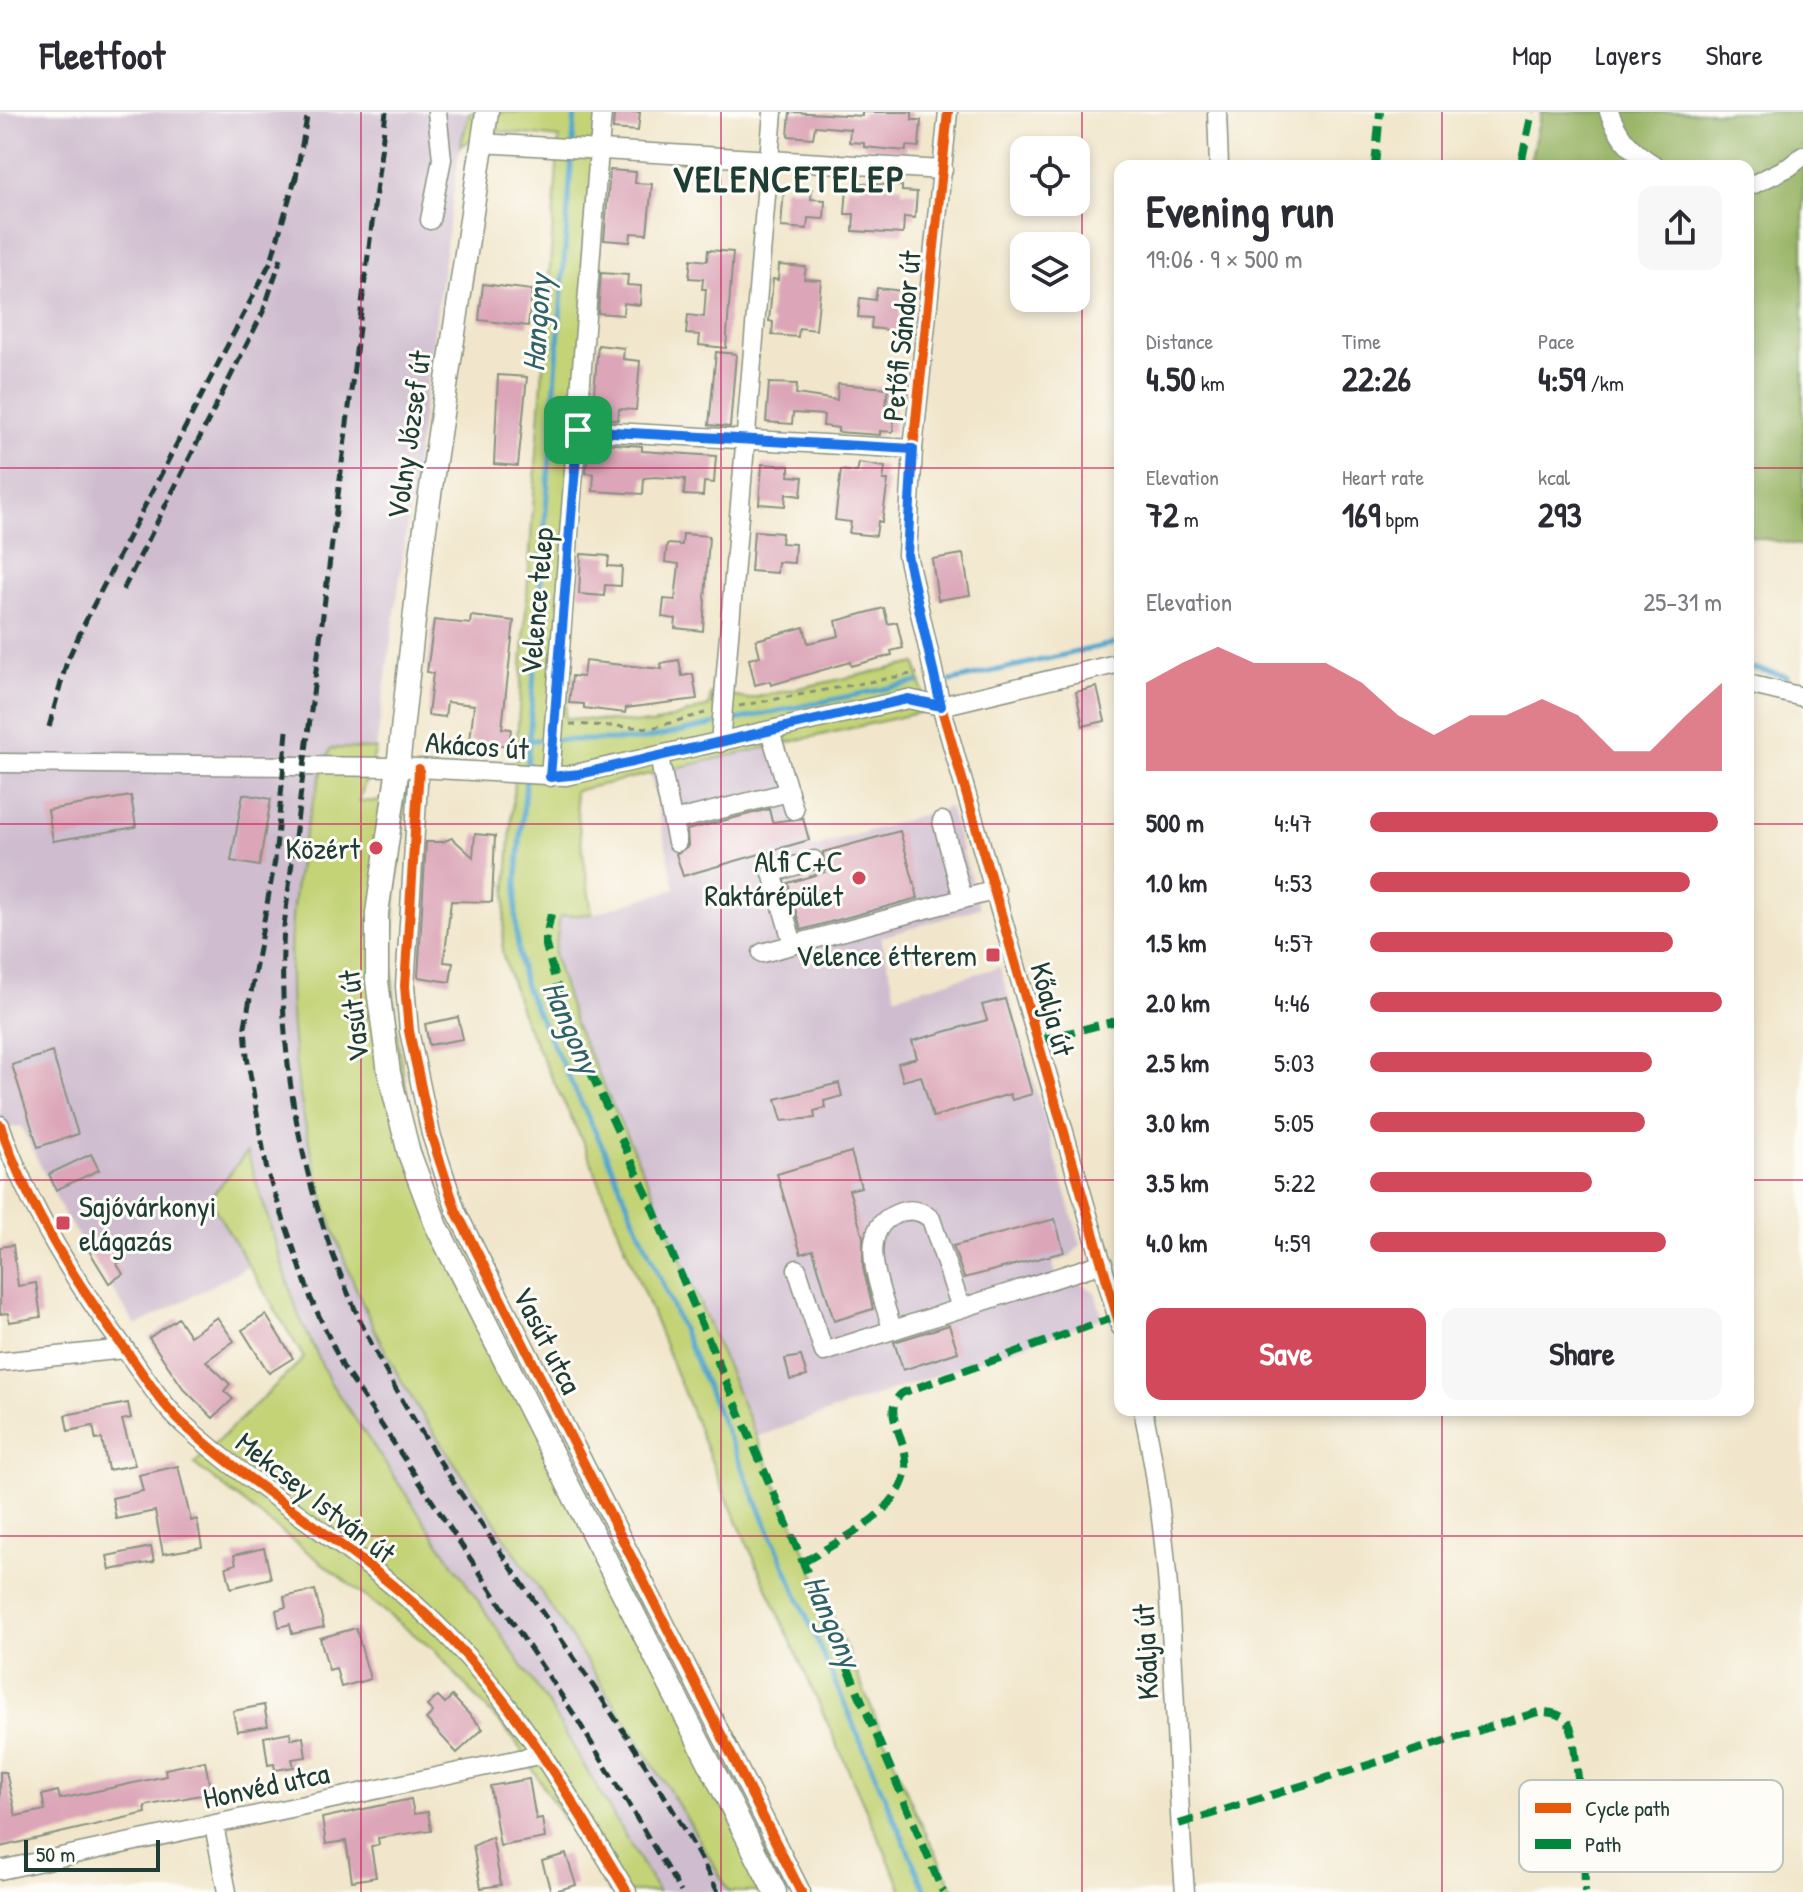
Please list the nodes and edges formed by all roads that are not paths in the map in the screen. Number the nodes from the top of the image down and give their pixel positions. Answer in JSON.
{"nodes":[{"id":1,"x":437,"y":112,"type":"edge"},
{"id":2,"x":487,"y":112,"type":"edge"},
{"id":3,"x":602,"y":112,"type":"edge"},
{"id":4,"x":773,"y":112,"type":"edge"},
{"id":5,"x":948,"y":112,"type":"edge"},
{"id":6,"x":1217,"y":112,"type":"edge"},
{"id":7,"x":1609,"y":112,"type":"edge"},
{"id":8,"x":481,"y":143,"type":"junction"},
{"id":9,"x":592,"y":148,"type":"junction"},
{"id":10,"x":1803,"y":156,"type":"edge"},
{"id":11,"x":769,"y":159,"type":"junction"},
{"id":12,"x":1219,"y":160,"type":"edge"},
{"id":13,"x":1646,"y":160,"type":"edge"},
{"id":14,"x":943,"y":170,"type":"junction"},
{"id":15,"x":1754,"y":184,"type":"edge"},
{"id":16,"x":430,"y":220,"type":"dead end"},
{"id":17,"x":578,"y":430,"type":"junction"},
{"id":18,"x":744,"y":440,"type":"junction"},
{"id":19,"x":913,"y":449,"type":"junction"},
{"id":20,"x":1114,"y":664,"type":"edge"},
{"id":21,"x":1754,"y":685,"type":"edge"},
{"id":22,"x":1803,"y":697,"type":"edge"},
{"id":23,"x":941,"y":706,"type":"junction"},
{"id":24,"x":721,"y":725,"type":"junction"},
{"id":25,"x":770,"y":731,"type":"junction"},
{"id":26,"x":659,"y":757,"type":"junction"},
{"id":27,"x":0,"y":763,"type":"edge"},
{"id":28,"x":408,"y":768,"type":"junction"},
{"id":29,"x":547,"y":777,"type":"junction"},
{"id":30,"x":673,"y":821,"type":"junction"},
{"id":31,"x":942,"y":821,"type":"dead end"},
{"id":32,"x":677,"y":842,"type":"dead end"},
{"id":33,"x":814,"y":860,"type":"dead end"},
{"id":34,"x":996,"y":890,"type":"junction"},
{"id":35,"x":963,"y":899,"type":"junction"},
{"id":36,"x":793,"y":944,"type":"junction"},
{"id":37,"x":762,"y":953,"type":"dead end"},
{"id":38,"x":0,"y":1125,"type":"edge"},
{"id":39,"x":1103,"y":1263,"type":"junction"},
{"id":40,"x":797,"y":1269,"type":"dead end"},
{"id":41,"x":1114,"y":1304,"type":"edge"},
{"id":42,"x":961,"y":1308,"type":"junction"},
{"id":43,"x":892,"y":1329,"type":"junction"},
{"id":44,"x":125,"y":1349,"type":"junction"},
{"id":45,"x":0,"y":1362,"type":"edge"},
{"id":46,"x":1144,"y":1416,"type":"edge"},
{"id":47,"x":543,"y":1754,"type":"junction"},
{"id":48,"x":214,"y":1825,"type":"junction"},
{"id":49,"x":0,"y":1870,"type":"edge"},
{"id":50,"x":227,"y":1892,"type":"edge"},
{"id":51,"x":627,"y":1892,"type":"edge"},
{"id":52,"x":775,"y":1892,"type":"edge"},
{"id":53,"x":801,"y":1892,"type":"edge"},
{"id":54,"x":1185,"y":1892,"type":"edge"}],
"edges":[{"from":1,"to":16,"type":"street"},
{"from":2,"to":8,"type":"main road","name":"Volny József út"},
{"from":3,"to":9,"type":"street","name":"Velence telep"},
{"from":4,"to":11,"type":"street"},
{"from":5,"to":14,"type":"street","name":"Petőfi Sándor út"},
{"from":6,"to":12,"type":"street"},
{"from":7,"to":13,"type":"street"},
{"from":8,"to":9,"type":"street"},
{"from":8,"to":28,"type":"main road","name":"Volny József út"},
{"from":9,"to":11,"type":"street"},
{"from":9,"to":17,"type":"street","name":"Velence telep"},
{"from":10,"to":15,"type":"street"},
{"from":11,"to":14,"type":"street"},
{"from":11,"to":18,"type":"street"},
{"from":14,"to":19,"type":"street","name":"Petőfi Sándor út"},
{"from":17,"to":18,"type":"street"},
{"from":17,"to":29,"type":"street","name":"Velence telep"},
{"from":18,"to":19,"type":"street"},
{"from":18,"to":24,"type":"street"},
{"from":19,"to":23,"type":"street","name":"Petőfi Sándor út"},
{"from":20,"to":23,"type":"street"},
{"from":21,"to":22,"type":"street"},
{"from":23,"to":25,"type":"street","name":"Akácos út"},
{"from":23,"to":34,"type":"street","name":"Kőalja út"},
{"from":24,"to":25,"type":"street","name":"Akácos út"},
{"from":24,"to":26,"type":"street","name":"Akácos út"},
{"from":25,"to":30,"type":"street"},
{"from":26,"to":29,"type":"street","name":"Akácos út"},
{"from":26,"to":30,"type":"street"},
{"from":27,"to":28,"type":"street","name":"Akácos út"},
{"from":28,"to":29,"type":"street","name":"Akácos út"},
{"from":28,"to":52,"type":"main road","name":"Vasút út"},
{"from":28,"to":53,"type":"street","name":"Vasút utca"},
{"from":30,"to":32,"type":"street"},
{"from":31,"to":35,"type":"street"},
{"from":33,"to":36,"type":"street"},
{"from":34,"to":35,"type":"street"},
{"from":34,"to":39,"type":"street","name":"Kőalja út"},
{"from":35,"to":36,"type":"street"},
{"from":36,"to":37,"type":"street"},
{"from":38,"to":44,"type":"street","name":"Mekcsey István út"},
{"from":39,"to":41,"type":"street","name":"Kőalja út"},
{"from":39,"to":42,"type":"street"},
{"from":40,"to":43,"type":"street"},
{"from":42,"to":43,"type":"street"},
{"from":42,"to":43,"type":"street"},
{"from":44,"to":45,"type":"street"},
{"from":44,"to":47,"type":"street","name":"Mekcsey István út"},
{"from":46,"to":54,"type":"street","name":"Kőalja út"},
{"from":47,"to":48,"type":"street","name":"Honvéd utca"},
{"from":47,"to":51,"type":"street","name":"Mekcsey István út"},
{"from":48,"to":49,"type":"street","name":"Honvéd utca"},
{"from":48,"to":50,"type":"street"}]}
